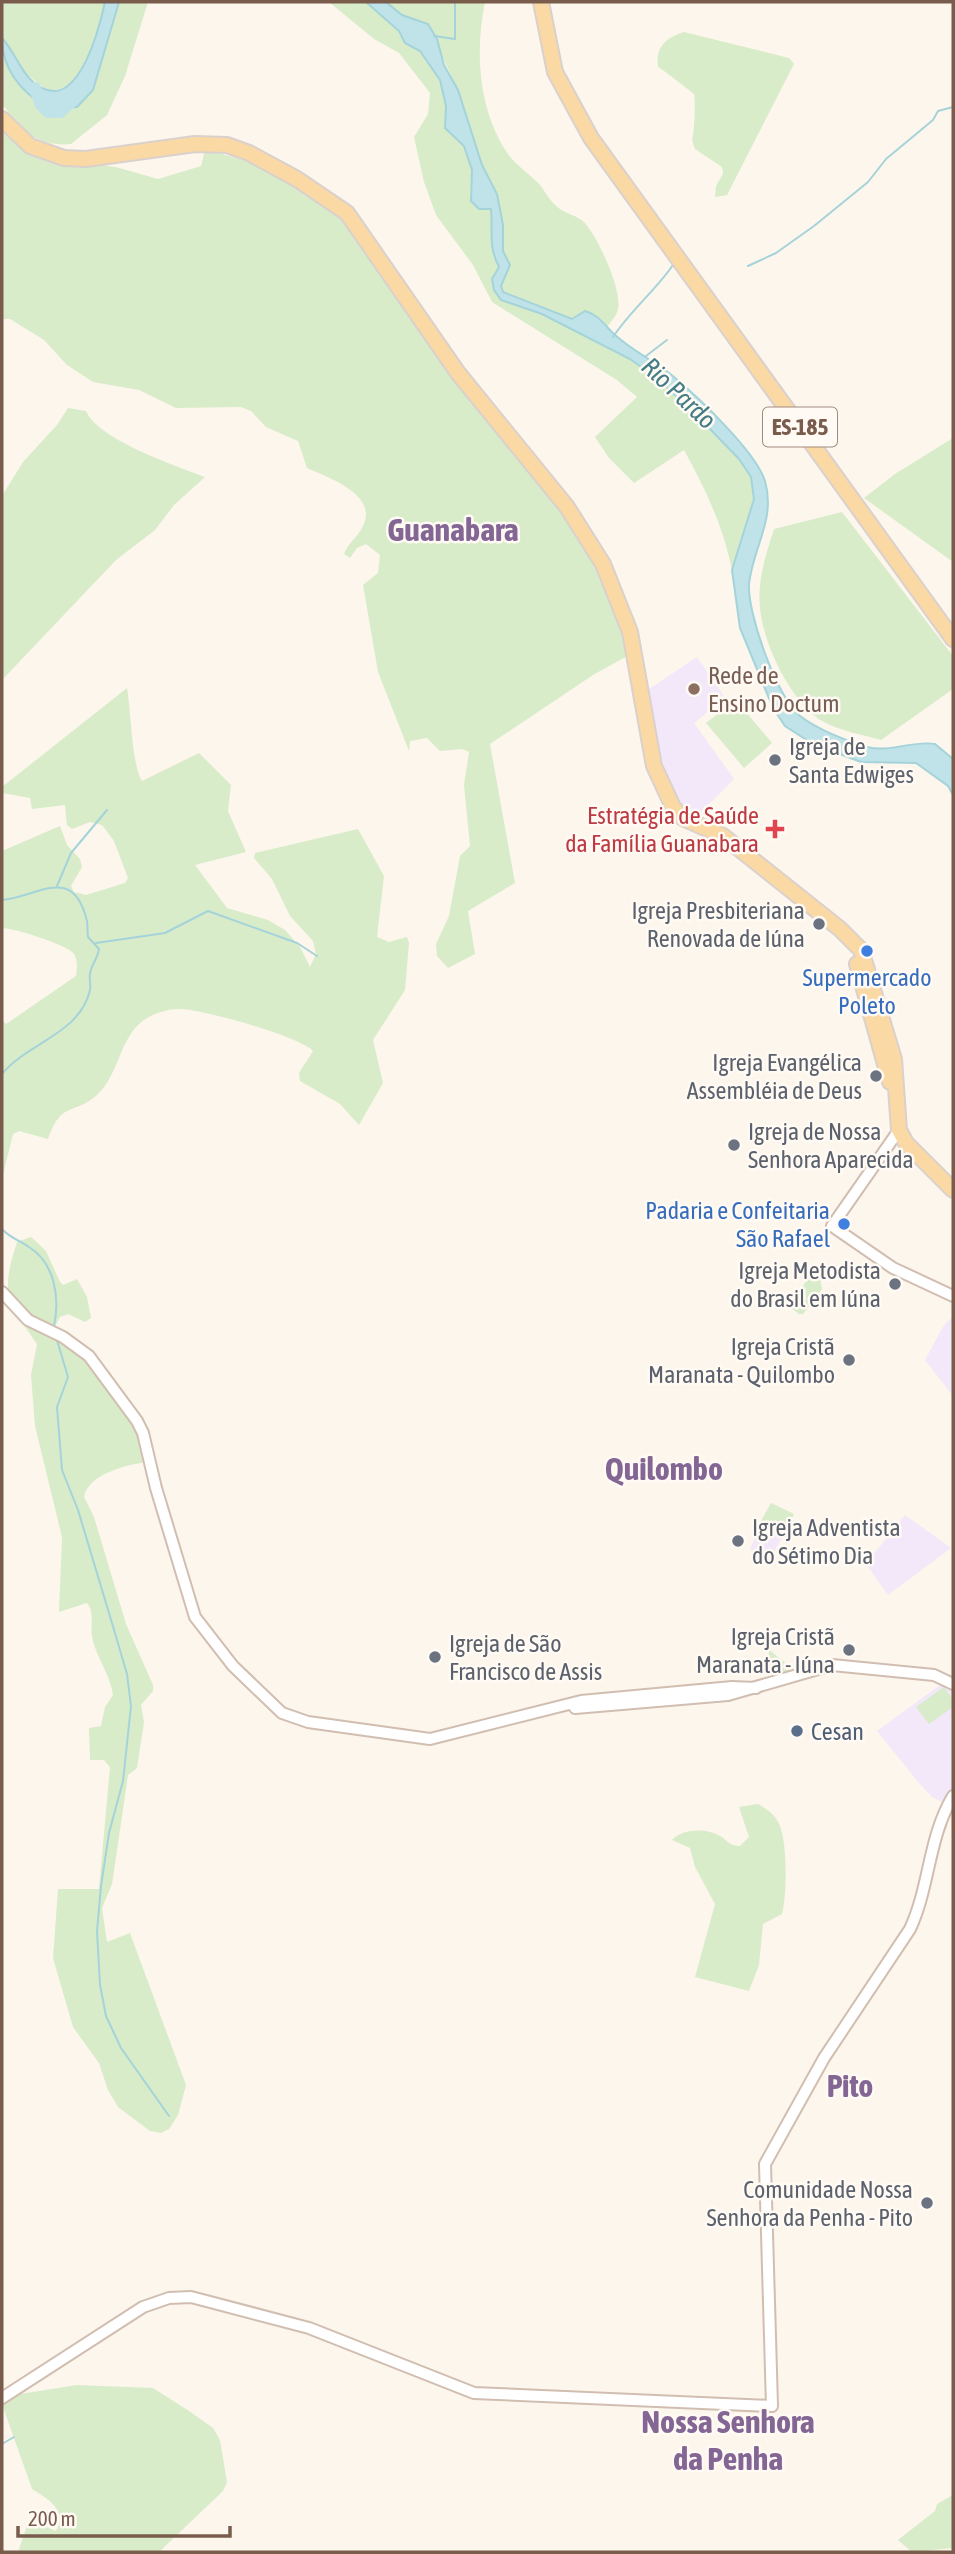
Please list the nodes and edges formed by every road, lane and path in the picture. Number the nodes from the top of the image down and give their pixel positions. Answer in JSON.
{"nodes":[{"id":1,"x":541,"y":2,"type":"edge"},
{"id":2,"x":2,"y":119,"type":"edge"},
{"id":3,"x":953,"y":639,"type":"edge"},
{"id":4,"x":900,"y":1132,"type":"junction"},
{"id":5,"x":953,"y":1178,"type":"edge"},
{"id":6,"x":953,"y":1190,"type":"edge"},
{"id":7,"x":2,"y":1292,"type":"edge"},
{"id":8,"x":953,"y":1296,"type":"edge"},
{"id":9,"x":953,"y":1684,"type":"edge"},
{"id":10,"x":953,"y":1796,"type":"edge"},
{"id":11,"x":2,"y":2399,"type":"edge"}],
"edges":[{"from":1,"to":3,"type":"main road","number":"ES-185"},
{"from":2,"to":4,"type":"main road"},
{"from":4,"to":5,"type":"main road"},
{"from":4,"to":6,"type":"main road"},
{"from":4,"to":8,"type":"street"},
{"from":7,"to":9,"type":"street"},
{"from":10,"to":11,"type":"street"}]}
